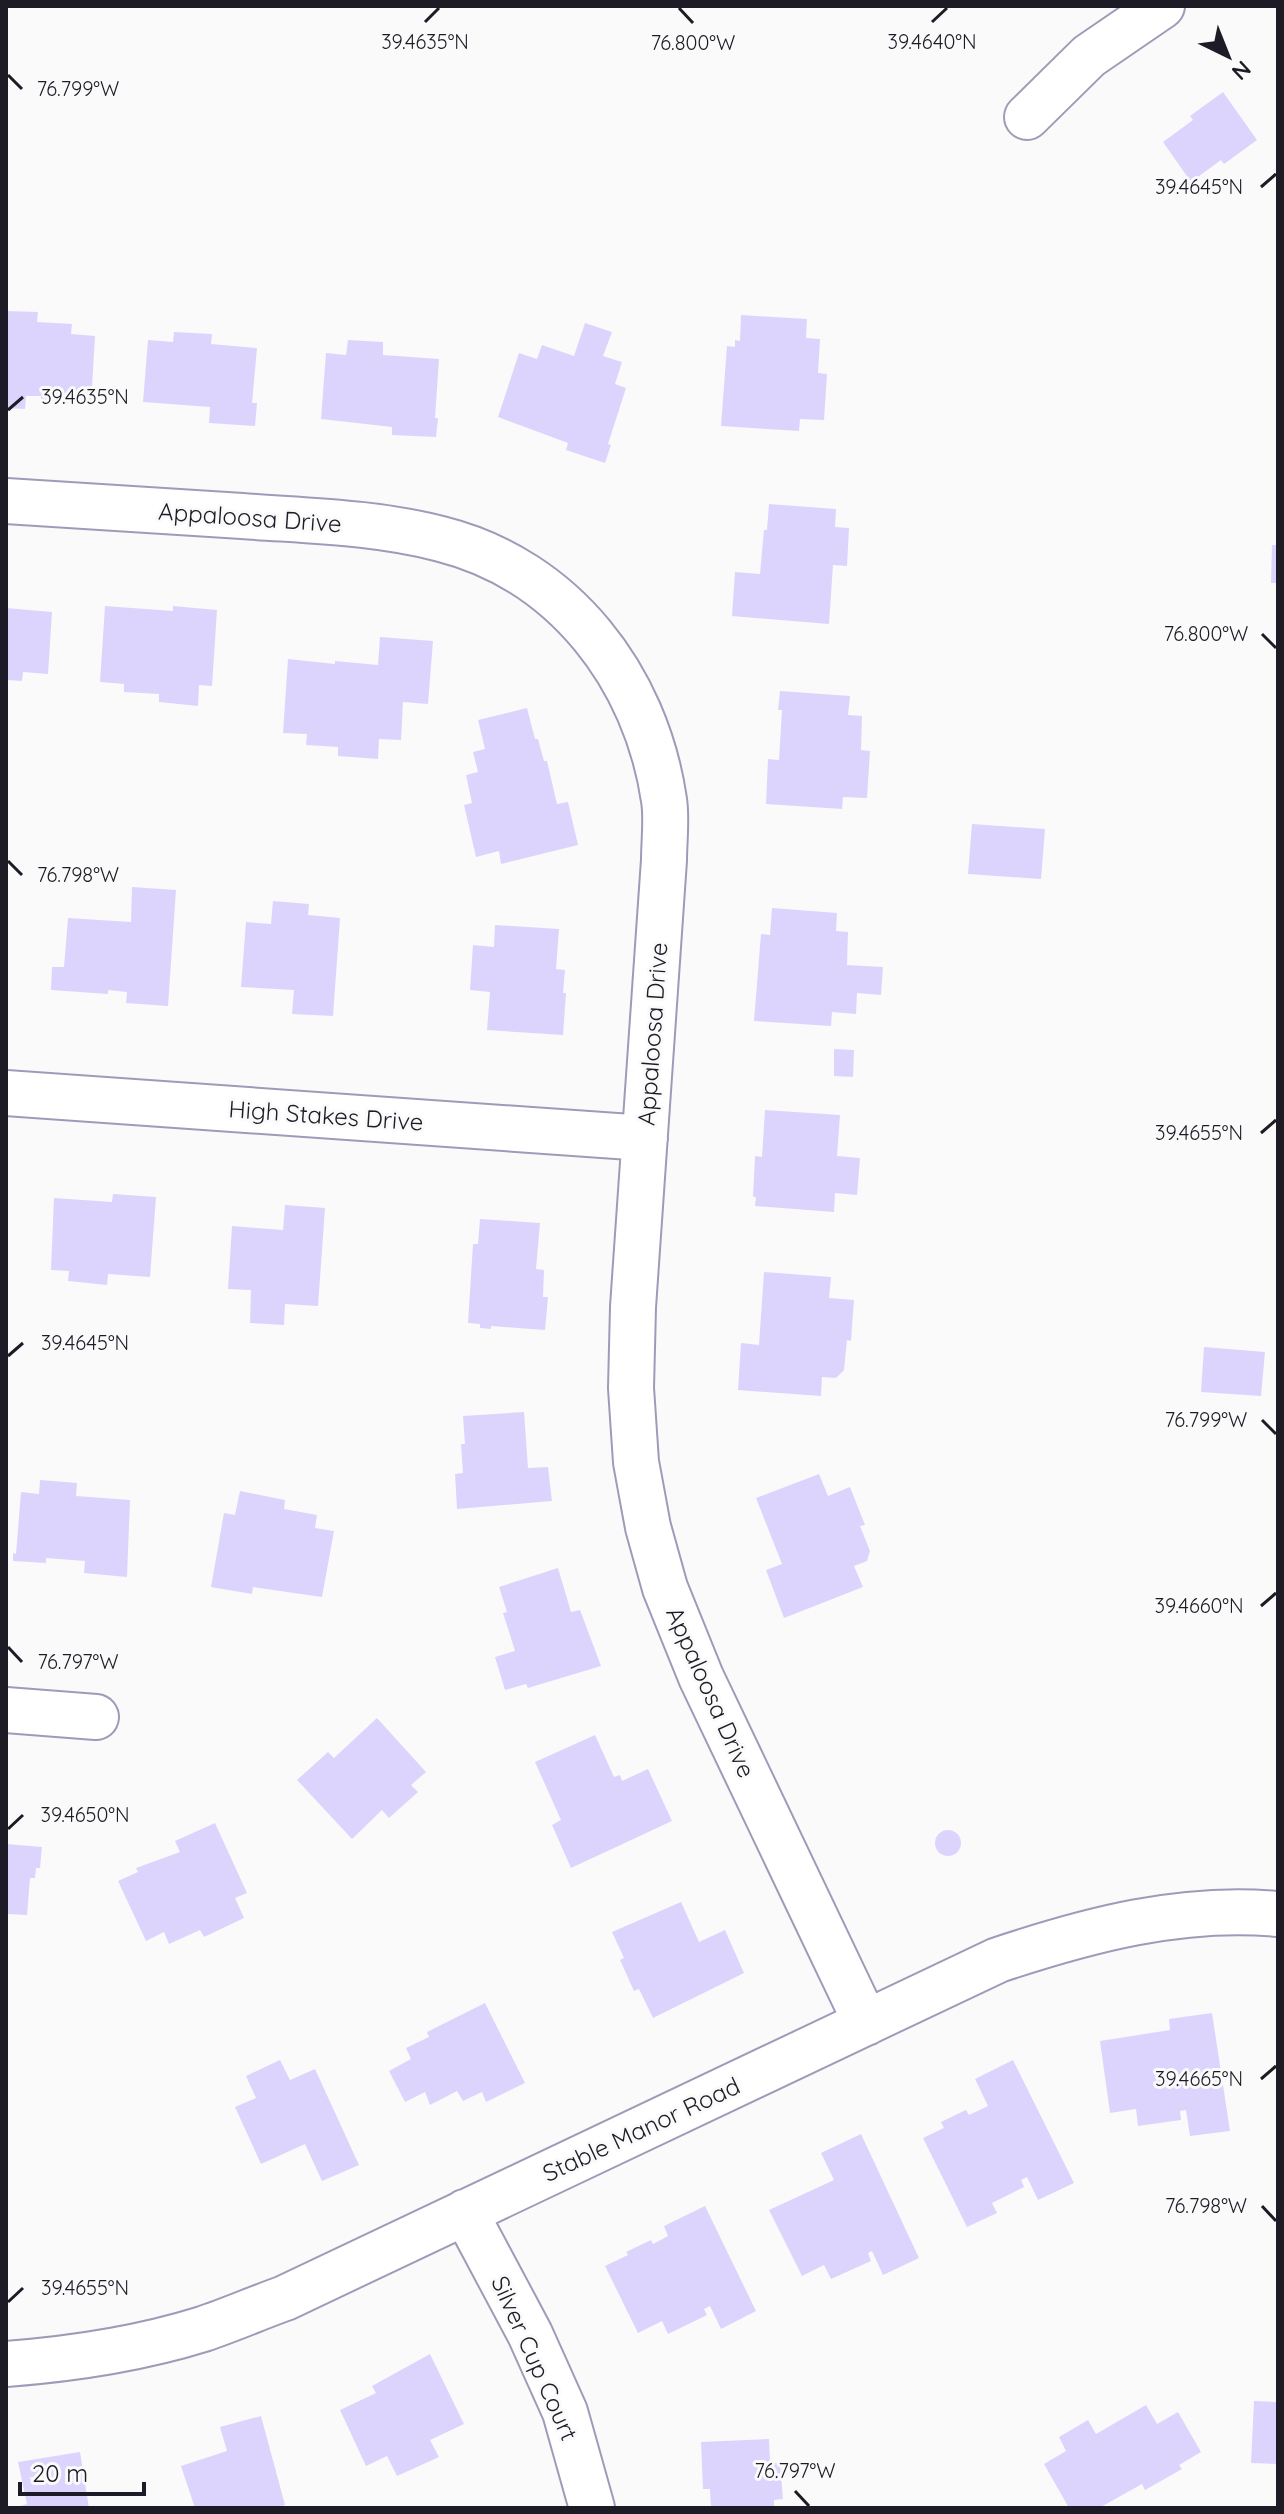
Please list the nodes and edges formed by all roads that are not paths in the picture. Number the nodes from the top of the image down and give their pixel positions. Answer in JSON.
{"nodes":[{"id":1,"x":1162,"y":6,"type":"edge"},
{"id":2,"x":1027,"y":117,"type":"dead end"},
{"id":3,"x":6,"y":501,"type":"edge"},
{"id":4,"x":6,"y":1093,"type":"edge"},
{"id":5,"x":645,"y":1138,"type":"junction"},
{"id":6,"x":6,"y":1710,"type":"edge"},
{"id":7,"x":96,"y":1717,"type":"dead end"},
{"id":8,"x":1278,"y":1914,"type":"edge"},
{"id":9,"x":866,"y":2023,"type":"junction"},
{"id":10,"x":465,"y":2212,"type":"junction"},
{"id":11,"x":6,"y":2364,"type":"edge"},
{"id":12,"x":592,"y":2508,"type":"edge"}],
"edges":[{"from":1,"to":2,"type":"street"},
{"from":3,"to":5,"type":"street","name":"Appaloosa Drive"},
{"from":4,"to":5,"type":"street","name":"High Stakes Drive"},
{"from":5,"to":9,"type":"street","name":"Appaloosa Drive"},
{"from":6,"to":7,"type":"street"},
{"from":8,"to":9,"type":"street","name":"Stable Manor Road"},
{"from":9,"to":10,"type":"street","name":"Stable Manor Road"},
{"from":10,"to":11,"type":"street","name":"Stable Manor Road"},
{"from":10,"to":12,"type":"street","name":"Silver Cup Court"}]}
